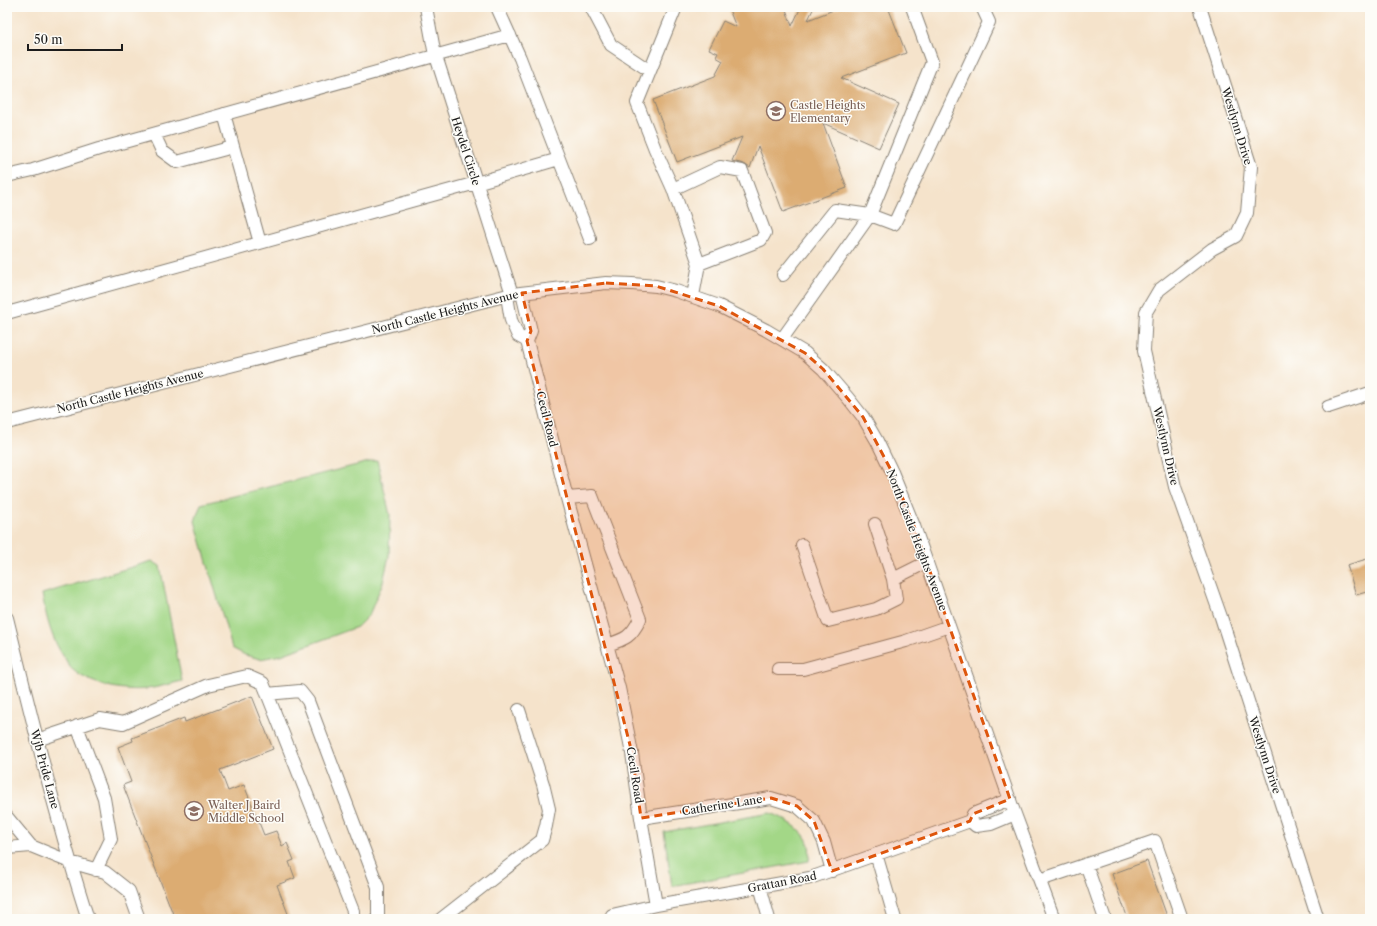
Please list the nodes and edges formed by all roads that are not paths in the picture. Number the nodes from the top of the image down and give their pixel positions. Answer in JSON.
{"nodes":[{"id":1,"x":426,"y":7,"type":"edge"},
{"id":2,"x":497,"y":7,"type":"edge"},
{"id":3,"x":592,"y":7,"type":"edge"},
{"id":4,"x":676,"y":7,"type":"edge"},
{"id":5,"x":912,"y":7,"type":"edge"},
{"id":6,"x":982,"y":7,"type":"edge"},
{"id":7,"x":1200,"y":7,"type":"edge"},
{"id":8,"x":510,"y":35,"type":"junction"},
{"id":9,"x":436,"y":55,"type":"junction"},
{"id":10,"x":650,"y":71,"type":"junction"},
{"id":11,"x":224,"y":114,"type":"junction"},
{"id":12,"x":154,"y":134,"type":"junction"},
{"id":13,"x":233,"y":147,"type":"junction"},
{"id":14,"x":559,"y":159,"type":"junction"},
{"id":15,"x":7,"y":176,"type":"edge"},
{"id":16,"x":476,"y":183,"type":"junction"},
{"id":17,"x":673,"y":188,"type":"junction"},
{"id":18,"x":870,"y":215,"type":"junction"},
{"id":19,"x":590,"y":239,"type":"dead end"},
{"id":20,"x":260,"y":243,"type":"junction"},
{"id":21,"x":699,"y":264,"type":"junction"},
{"id":22,"x":783,"y":275,"type":"dead end"},
{"id":23,"x":514,"y":294,"type":"junction"},
{"id":24,"x":693,"y":296,"type":"junction"},
{"id":25,"x":7,"y":313,"type":"edge"},
{"id":26,"x":782,"y":339,"type":"junction"},
{"id":27,"x":527,"y":340,"type":"junction"},
{"id":28,"x":1370,"y":393,"type":"edge"},
{"id":29,"x":1328,"y":407,"type":"dead end"},
{"id":30,"x":7,"y":423,"type":"edge"},
{"id":31,"x":567,"y":498,"type":"junction"},
{"id":32,"x":875,"y":524,"type":"dead end"},
{"id":33,"x":802,"y":545,"type":"dead end"},
{"id":34,"x":927,"y":562,"type":"junction"},
{"id":35,"x":894,"y":579,"type":"junction"},
{"id":36,"x":7,"y":618,"type":"edge"},
{"id":37,"x":949,"y":626,"type":"junction"},
{"id":38,"x":607,"y":645,"type":"junction"},
{"id":39,"x":778,"y":669,"type":"dead end"},
{"id":40,"x":267,"y":694,"type":"junction"},
{"id":41,"x":519,"y":710,"type":"dead end"},
{"id":42,"x":77,"y":726,"type":"junction"},
{"id":43,"x":37,"y":740,"type":"junction"},
{"id":44,"x":1010,"y":799,"type":"junction"},
{"id":45,"x":1015,"y":814,"type":"junction"},
{"id":46,"x":7,"y":817,"type":"edge"},
{"id":47,"x":641,"y":818,"type":"junction"},
{"id":48,"x":970,"y":822,"type":"junction"},
{"id":49,"x":31,"y":846,"type":"junction"},
{"id":50,"x":7,"y":848,"type":"edge"},
{"id":51,"x":876,"y":854,"type":"junction"},
{"id":52,"x":70,"y":862,"type":"junction"},
{"id":53,"x":1086,"y":864,"type":"junction"},
{"id":54,"x":96,"y":870,"type":"junction"},
{"id":55,"x":832,"y":871,"type":"junction"},
{"id":56,"x":1040,"y":880,"type":"junction"},
{"id":57,"x":760,"y":886,"type":"junction"},
{"id":58,"x":656,"y":905,"type":"junction"},
{"id":59,"x":612,"y":915,"type":"dead end"},
{"id":60,"x":88,"y":919,"type":"edge"},
{"id":61,"x":139,"y":919,"type":"edge"},
{"id":62,"x":353,"y":919,"type":"edge"},
{"id":63,"x":378,"y":919,"type":"edge"},
{"id":64,"x":441,"y":919,"type":"edge"},
{"id":65,"x":769,"y":919,"type":"edge"},
{"id":66,"x":895,"y":919,"type":"edge"},
{"id":67,"x":1054,"y":919,"type":"edge"},
{"id":68,"x":1105,"y":919,"type":"edge"},
{"id":69,"x":1182,"y":919,"type":"edge"},
{"id":70,"x":1318,"y":919,"type":"edge"}],
"edges":[{"from":1,"to":9,"type":"street","name":"Heydel Circle"},
{"from":2,"to":8,"type":"street"},
{"from":3,"to":10,"type":"street"},
{"from":4,"to":10,"type":"street"},
{"from":5,"to":18,"type":"street"},
{"from":6,"to":18,"type":"street"},
{"from":7,"to":70,"type":"street","name":"Westlynn Drive"},
{"from":8,"to":9,"type":"street"},
{"from":8,"to":14,"type":"street"},
{"from":9,"to":11,"type":"street"},
{"from":9,"to":16,"type":"street","name":"Heydel Circle"},
{"from":10,"to":17,"type":"street"},
{"from":11,"to":12,"type":"street"},
{"from":11,"to":13,"type":"street"},
{"from":12,"to":13,"type":"street"},
{"from":12,"to":15,"type":"street"},
{"from":13,"to":20,"type":"street"},
{"from":14,"to":16,"type":"street"},
{"from":14,"to":19,"type":"street"},
{"from":16,"to":20,"type":"street"},
{"from":16,"to":23,"type":"street","name":"Heydel Circle"},
{"from":17,"to":21,"type":"street"},
{"from":17,"to":21,"type":"street"},
{"from":18,"to":22,"type":"street"},
{"from":18,"to":26,"type":"street"},
{"from":20,"to":25,"type":"street"},
{"from":21,"to":24,"type":"street"},
{"from":23,"to":24,"type":"street","name":"North Castle Heights Avenue"},
{"from":23,"to":27,"type":"street"},
{"from":23,"to":27,"type":"street"},
{"from":23,"to":30,"type":"street","name":"North Castle Heights Avenue"},
{"from":24,"to":26,"type":"street","name":"North Castle Heights Avenue"},
{"from":26,"to":34,"type":"street","name":"North Castle Heights Avenue"},
{"from":27,"to":31,"type":"street","name":"Cecil Road"},
{"from":28,"to":29,"type":"street"},
{"from":31,"to":38,"type":"street","name":"Cecil Road"},
{"from":31,"to":38,"type":"street"},
{"from":32,"to":35,"type":"street"},
{"from":33,"to":35,"type":"street"},
{"from":34,"to":35,"type":"street"},
{"from":34,"to":37,"type":"street","name":"North Castle Heights Avenue"},
{"from":36,"to":43,"type":"street","name":"Wjb Pride Lane"},
{"from":37,"to":39,"type":"street"},
{"from":37,"to":44,"type":"street","name":"North Castle Heights Avenue"},
{"from":38,"to":47,"type":"street","name":"Cecil Road"},
{"from":40,"to":42,"type":"street"},
{"from":40,"to":62,"type":"street"},
{"from":40,"to":63,"type":"street"},
{"from":41,"to":64,"type":"street"},
{"from":42,"to":43,"type":"street"},
{"from":42,"to":54,"type":"street"},
{"from":43,"to":52,"type":"street","name":"Wjb Pride Lane"},
{"from":44,"to":45,"type":"street","name":"North Castle Heights Avenue"},
{"from":44,"to":48,"type":"street"},
{"from":45,"to":48,"type":"street"},
{"from":45,"to":56,"type":"street","name":"North Castle Heights Avenue"},
{"from":46,"to":49,"type":"street"},
{"from":47,"to":55,"type":"street","name":"Catherine Lane"},
{"from":47,"to":58,"type":"street","name":"Cecil Road"},
{"from":48,"to":51,"type":"street","name":"Grattan Road"},
{"from":49,"to":50,"type":"street"},
{"from":49,"to":52,"type":"street"},
{"from":51,"to":55,"type":"street","name":"Grattan Road"},
{"from":51,"to":66,"type":"street"},
{"from":52,"to":54,"type":"street"},
{"from":52,"to":60,"type":"street","name":"Wjb Pride Lane"},
{"from":53,"to":56,"type":"street"},
{"from":53,"to":68,"type":"street"},
{"from":53,"to":69,"type":"street"},
{"from":54,"to":61,"type":"street"},
{"from":55,"to":57,"type":"street","name":"Grattan Road"},
{"from":56,"to":67,"type":"street","name":"North Castle Heights Avenue"},
{"from":57,"to":58,"type":"street","name":"Grattan Road"},
{"from":57,"to":65,"type":"street"},
{"from":58,"to":59,"type":"street","name":"Grattan Road"}]}
